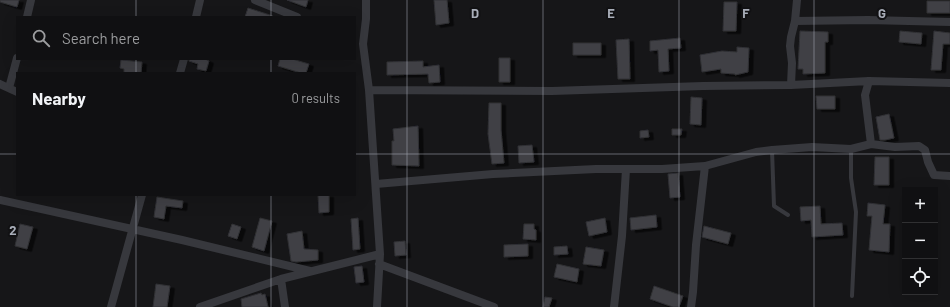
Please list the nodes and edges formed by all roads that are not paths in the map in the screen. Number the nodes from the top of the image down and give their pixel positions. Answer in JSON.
{"nodes":[{"id":1,"x":31,"y":0,"type":"edge"},
{"id":2,"x":200,"y":0,"type":"edge"},
{"id":3,"x":255,"y":0,"type":"edge"},
{"id":4,"x":366,"y":0,"type":"edge"},
{"id":5,"x":797,"y":0,"type":"edge"},
{"id":6,"x":27,"y":16,"type":"edge"},
{"id":7,"x":196,"y":16,"type":"edge"},
{"id":8,"x":295,"y":16,"type":"edge"},
{"id":9,"x":795,"y":21,"type":"junction"},
{"id":10,"x":950,"y":22,"type":"edge"},
{"id":11,"x":356,"y":41,"type":"edge"},
{"id":12,"x":363,"y":44,"type":"junction"},
{"id":13,"x":16,"y":60,"type":"edge"},
{"id":14,"x":184,"y":60,"type":"edge"},
{"id":15,"x":180,"y":72,"type":"edge"},
{"id":16,"x":868,"y":81,"type":"junction"},
{"id":17,"x":0,"y":84,"type":"edge"},
{"id":18,"x":950,"y":84,"type":"edge"},
{"id":19,"x":791,"y":85,"type":"junction"},
{"id":20,"x":9,"y":88,"type":"junction"},
{"id":21,"x":369,"y":90,"type":"junction"},
{"id":22,"x":16,"y":92,"type":"edge"},
{"id":23,"x":871,"y":144,"type":"junction"},
{"id":24,"x":851,"y":149,"type":"junction"},
{"id":25,"x":772,"y":150,"type":"junction"},
{"id":26,"x":705,"y":166,"type":"junction"},
{"id":27,"x":626,"y":169,"type":"junction"},
{"id":28,"x":950,"y":176,"type":"edge"},
{"id":29,"x":376,"y":184,"type":"junction"},
{"id":30,"x":142,"y":196,"type":"edge"},
{"id":31,"x":0,"y":200,"type":"edge"},
{"id":32,"x":788,"y":215,"type":"dead end"},
{"id":33,"x":133,"y":230,"type":"junction"},
{"id":34,"x":380,"y":254,"type":"junction"},
{"id":35,"x":379,"y":264,"type":"junction"},
{"id":36,"x":310,"y":271,"type":"junction"},
{"id":37,"x":281,"y":279,"type":"junction"},
{"id":38,"x":852,"y":296,"type":"dead end"},
{"id":39,"x":111,"y":307,"type":"edge"},
{"id":40,"x":200,"y":307,"type":"edge"},
{"id":41,"x":285,"y":307,"type":"edge"},
{"id":42,"x":377,"y":307,"type":"edge"},
{"id":43,"x":494,"y":307,"type":"edge"},
{"id":44,"x":614,"y":307,"type":"edge"},
{"id":45,"x":691,"y":307,"type":"edge"}],
"edges":[{"from":1,"to":6,"type":"street"},
{"from":2,"to":7,"type":"street"},
{"from":3,"to":8,"type":"street"},
{"from":4,"to":12,"type":"street"},
{"from":5,"to":9,"type":"street"},
{"from":9,"to":10,"type":"street"},
{"from":9,"to":19,"type":"street"},
{"from":11,"to":12,"type":"street"},
{"from":12,"to":21,"type":"street"},
{"from":13,"to":20,"type":"street"},
{"from":14,"to":15,"type":"street"},
{"from":16,"to":18,"type":"street"},
{"from":16,"to":19,"type":"street"},
{"from":16,"to":23,"type":"street"},
{"from":17,"to":20,"type":"street"},
{"from":19,"to":21,"type":"street"},
{"from":20,"to":22,"type":"street"},
{"from":21,"to":29,"type":"street"},
{"from":23,"to":24,"type":"street"},
{"from":23,"to":28,"type":"street"},
{"from":24,"to":25,"type":"street"},
{"from":24,"to":38,"type":"lane"},
{"from":25,"to":26,"type":"street"},
{"from":25,"to":32,"type":"lane"},
{"from":26,"to":27,"type":"street"},
{"from":26,"to":45,"type":"street"},
{"from":27,"to":29,"type":"street"},
{"from":27,"to":44,"type":"street"},
{"from":29,"to":34,"type":"street"},
{"from":30,"to":33,"type":"street"},
{"from":31,"to":33,"type":"street"},
{"from":33,"to":36,"type":"street"},
{"from":33,"to":39,"type":"street"},
{"from":34,"to":35,"type":"street"},
{"from":34,"to":36,"type":"street"},
{"from":35,"to":42,"type":"street"},
{"from":35,"to":43,"type":"street"},
{"from":36,"to":37,"type":"street"},
{"from":37,"to":40,"type":"street"},
{"from":37,"to":41,"type":"street"}]}
